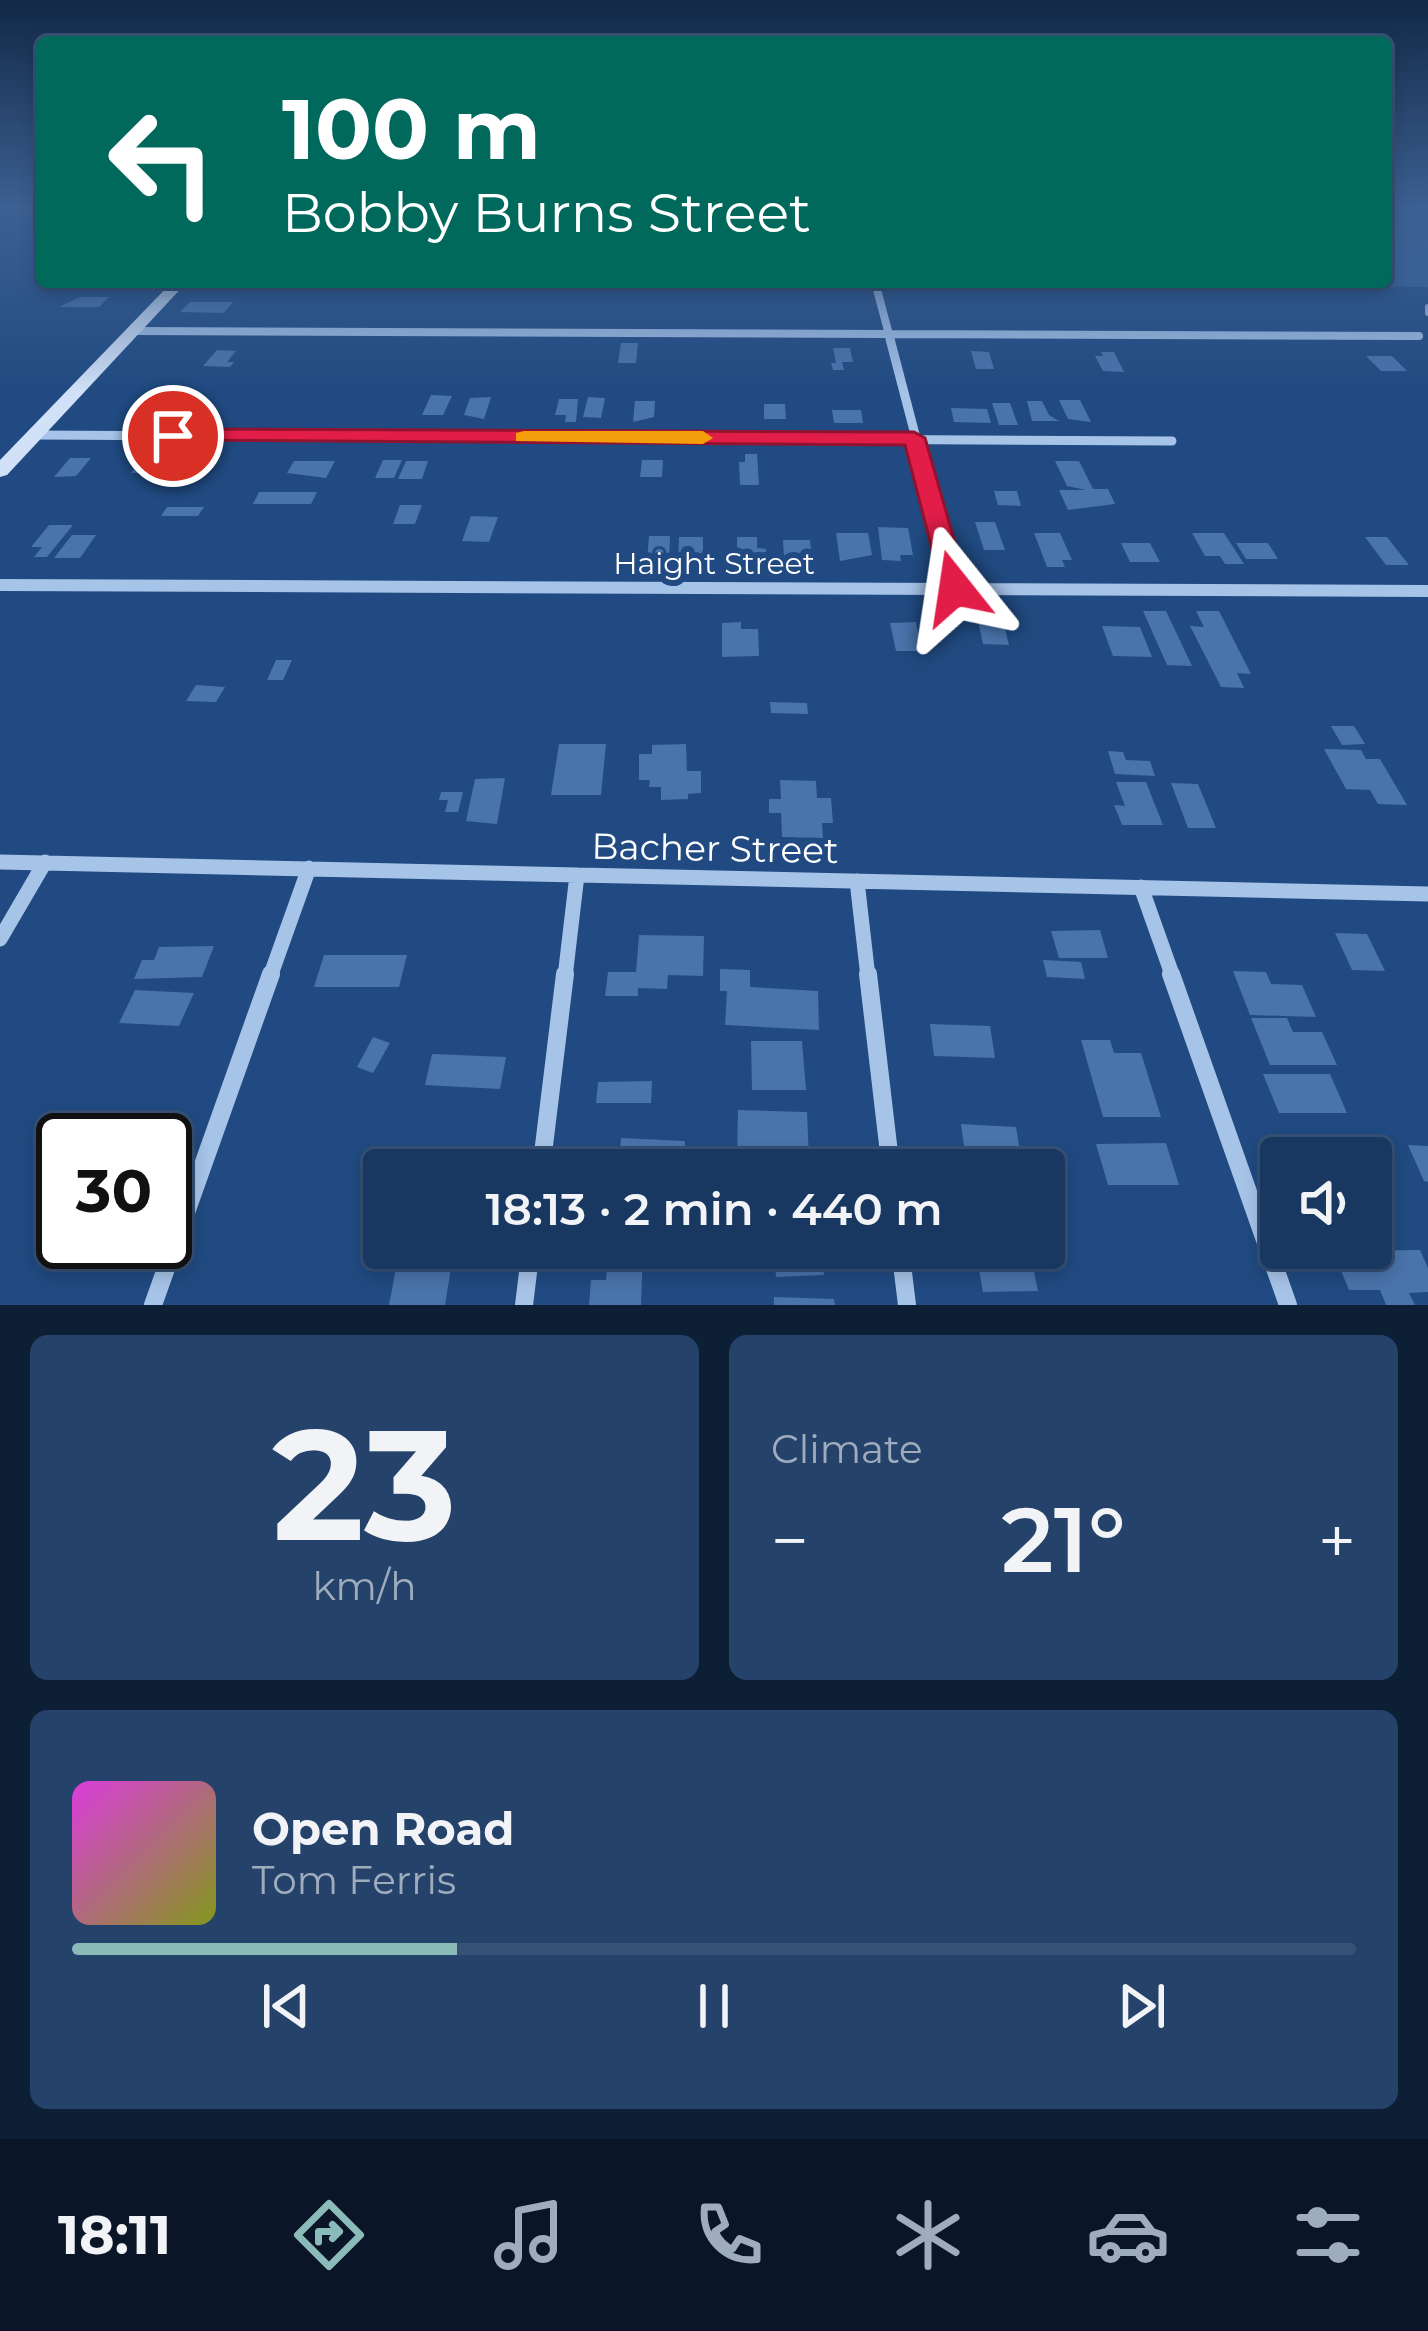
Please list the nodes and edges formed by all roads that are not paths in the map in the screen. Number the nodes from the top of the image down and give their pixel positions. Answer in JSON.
{"nodes":[{"id":1,"x":174,"y":288,"type":"edge"},
{"id":2,"x":877,"y":288,"type":"edge"},
{"id":3,"x":134,"y":331,"type":"junction"},
{"id":4,"x":890,"y":334,"type":"junction"},
{"id":5,"x":1424,"y":336,"type":"edge"},
{"id":6,"x":35,"y":435,"type":"junction"},
{"id":7,"x":914,"y":438,"type":"junction"},
{"id":8,"x":1172,"y":441,"type":"dead end"},
{"id":9,"x":0,"y":471,"type":"edge"},
{"id":10,"x":0,"y":585,"type":"edge"},
{"id":11,"x":955,"y":588,"type":"junction"},
{"id":12,"x":1428,"y":590,"type":"edge"},
{"id":13,"x":0,"y":862,"type":"edge"},
{"id":14,"x":45,"y":862,"type":"junction"},
{"id":15,"x":309,"y":868,"type":"junction"},
{"id":16,"x":578,"y":875,"type":"junction"},
{"id":17,"x":857,"y":881,"type":"junction"},
{"id":18,"x":1141,"y":887,"type":"junction"},
{"id":19,"x":1427,"y":895,"type":"edge"},
{"id":20,"x":0,"y":939,"type":"edge"},
{"id":21,"x":544,"y":1149,"type":"edge"},
{"id":22,"x":889,"y":1149,"type":"edge"},
{"id":23,"x":528,"y":1269,"type":"edge"},
{"id":24,"x":903,"y":1269,"type":"edge"},
{"id":25,"x":153,"y":1305,"type":"edge"},
{"id":26,"x":524,"y":1305,"type":"edge"},
{"id":27,"x":907,"y":1305,"type":"edge"},
{"id":28,"x":1288,"y":1305,"type":"edge"}],
"edges":[{"from":1,"to":3,"type":"street"},
{"from":2,"to":4,"type":"street"},
{"from":3,"to":4,"type":"street"},
{"from":3,"to":6,"type":"street"},
{"from":4,"to":5,"type":"street"},
{"from":4,"to":7,"type":"street"},
{"from":6,"to":7,"type":"street"},
{"from":6,"to":9,"type":"street"},
{"from":7,"to":8,"type":"street"},
{"from":7,"to":11,"type":"street"},
{"from":10,"to":11,"type":"street","name":"Haight Street"},
{"from":11,"to":12,"type":"street","name":"Haight Street"},
{"from":13,"to":14,"type":"street","name":"Bacher Street"},
{"from":14,"to":15,"type":"street","name":"Bacher Street"},
{"from":14,"to":20,"type":"street"},
{"from":15,"to":16,"type":"street","name":"Bacher Street"},
{"from":15,"to":25,"type":"street"},
{"from":16,"to":17,"type":"street","name":"Bacher Street"},
{"from":16,"to":21,"type":"street"},
{"from":17,"to":18,"type":"street","name":"Bacher Street"},
{"from":17,"to":22,"type":"street"},
{"from":18,"to":19,"type":"street","name":"Bacher Street"},
{"from":18,"to":28,"type":"street"},
{"from":23,"to":26,"type":"street"},
{"from":24,"to":27,"type":"street"}]}
